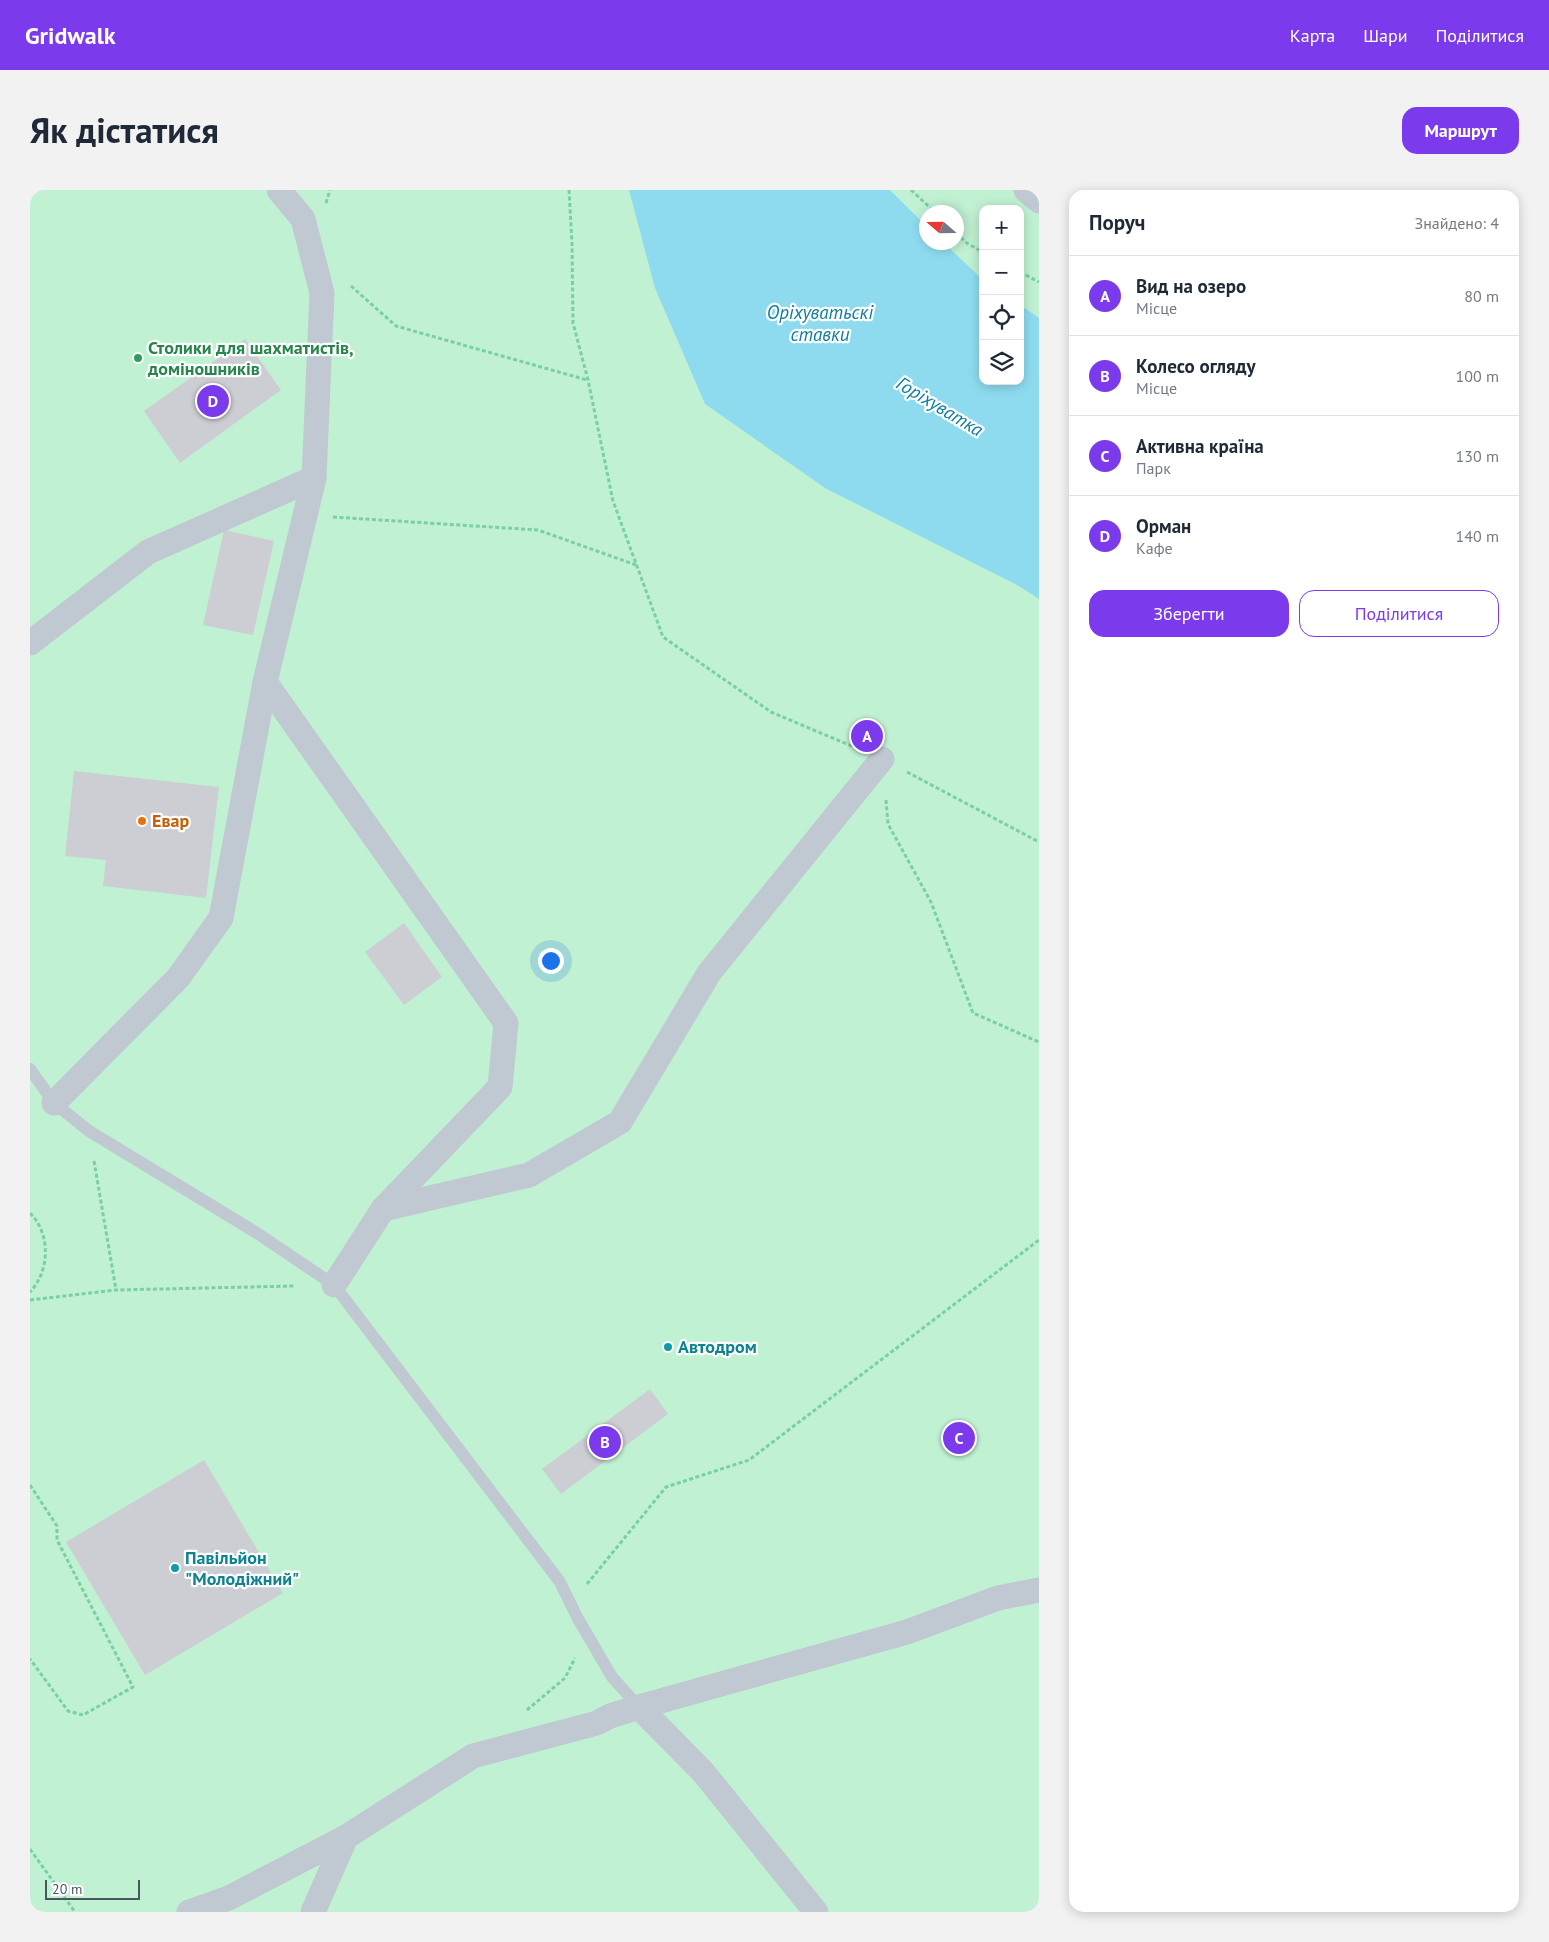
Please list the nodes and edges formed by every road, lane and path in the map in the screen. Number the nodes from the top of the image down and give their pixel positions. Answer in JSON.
{"nodes":[{"id":1,"x":279,"y":190,"type":"edge"},
{"id":2,"x":569,"y":190,"type":"edge"},
{"id":3,"x":911,"y":190,"type":"edge"},
{"id":4,"x":1026,"y":190,"type":"edge"},
{"id":5,"x":1039,"y":201,"type":"edge"},
{"id":6,"x":927,"y":205,"type":"edge"},
{"id":7,"x":964,"y":240,"type":"edge"},
{"id":8,"x":979,"y":250,"type":"edge"},
{"id":9,"x":312,"y":256,"type":"junction"},
{"id":10,"x":1024,"y":274,"type":"edge"},
{"id":11,"x":1039,"y":282,"type":"edge"},
{"id":12,"x":588,"y":380,"type":"junction"},
{"id":13,"x":314,"y":478,"type":"junction"},
{"id":14,"x":305,"y":515,"type":"junction"},
{"id":15,"x":636,"y":565,"type":"junction"},
{"id":16,"x":30,"y":643,"type":"edge"},
{"id":17,"x":265,"y":682,"type":"junction"},
{"id":18,"x":882,"y":759,"type":"junction"},
{"id":19,"x":1039,"y":842,"type":"edge"},
{"id":20,"x":1039,"y":1042,"type":"edge"},
{"id":21,"x":30,"y":1069,"type":"edge"},
{"id":22,"x":54,"y":1102,"type":"junction"},
{"id":23,"x":89,"y":1130,"type":"junction"},
{"id":24,"x":383,"y":1208,"type":"junction"},
{"id":25,"x":30,"y":1213,"type":"edge"},
{"id":26,"x":1039,"y":1240,"type":"edge"},
{"id":27,"x":334,"y":1285,"type":"junction"},
{"id":28,"x":116,"y":1290,"type":"junction"},
{"id":29,"x":30,"y":1292,"type":"edge"},
{"id":30,"x":30,"y":1300,"type":"edge"},
{"id":31,"x":30,"y":1484,"type":"edge"},
{"id":32,"x":1039,"y":1590,"type":"edge"},
{"id":33,"x":570,"y":1604,"type":"junction"},
{"id":34,"x":587,"y":1634,"type":"junction"},
{"id":35,"x":30,"y":1658,"type":"edge"},
{"id":36,"x":639,"y":1707,"type":"junction"},
{"id":37,"x":527,"y":1710,"type":"dead end"},
{"id":38,"x":346,"y":1837,"type":"junction"},
{"id":39,"x":30,"y":1849,"type":"edge"},
{"id":40,"x":75,"y":1912,"type":"edge"},
{"id":41,"x":189,"y":1912,"type":"edge"},
{"id":42,"x":313,"y":1912,"type":"edge"},
{"id":43,"x":816,"y":1912,"type":"edge"}],
"edges":[{"from":1,"to":9,"type":"street"},
{"from":2,"to":12,"type":"path"},
{"from":3,"to":6,"type":"path"},
{"from":4,"to":5,"type":"street"},
{"from":7,"to":8,"type":"path"},
{"from":9,"to":12,"type":"path"},
{"from":9,"to":13,"type":"street"},
{"from":10,"to":11,"type":"path"},
{"from":12,"to":15,"type":"path"},
{"from":13,"to":14,"type":"street"},
{"from":13,"to":16,"type":"street"},
{"from":14,"to":15,"type":"path"},
{"from":14,"to":17,"type":"street"},
{"from":15,"to":18,"type":"path"},
{"from":17,"to":22,"type":"street"},
{"from":17,"to":24,"type":"street"},
{"from":18,"to":19,"type":"path"},
{"from":18,"to":20,"type":"path"},
{"from":18,"to":24,"type":"street"},
{"from":21,"to":22,"type":"lane"},
{"from":22,"to":23,"type":"lane"},
{"from":23,"to":27,"type":"lane"},
{"from":23,"to":28,"type":"path"},
{"from":24,"to":27,"type":"street"},
{"from":25,"to":29,"type":"path"},
{"from":26,"to":33,"type":"path"},
{"from":27,"to":28,"type":"path"},
{"from":27,"to":33,"type":"lane"},
{"from":28,"to":30,"type":"path"},
{"from":31,"to":35,"type":"path"},
{"from":32,"to":36,"type":"street"},
{"from":33,"to":34,"type":"lane"},
{"from":34,"to":36,"type":"lane"},
{"from":34,"to":37,"type":"path"},
{"from":36,"to":38,"type":"street"},
{"from":36,"to":43,"type":"street"},
{"from":38,"to":41,"type":"street"},
{"from":38,"to":42,"type":"street"},
{"from":39,"to":40,"type":"path"}]}
